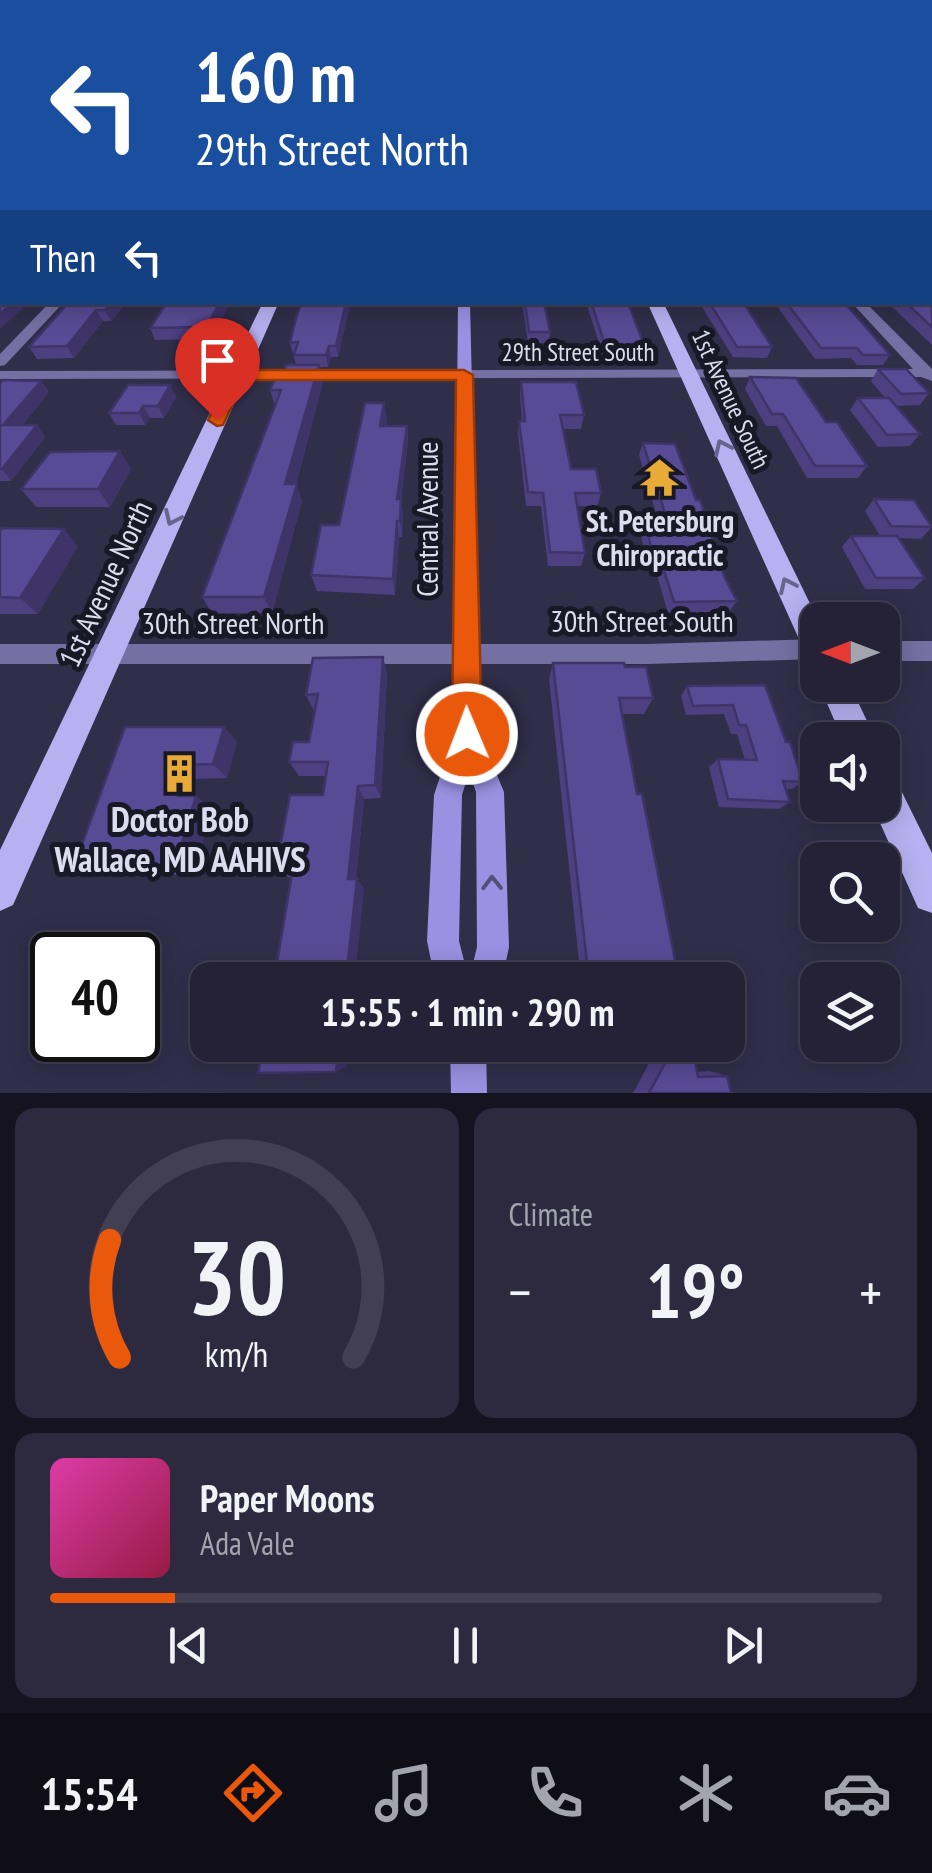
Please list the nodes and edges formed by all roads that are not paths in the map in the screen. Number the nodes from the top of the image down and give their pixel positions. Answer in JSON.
{"nodes":[{"id":1,"x":55,"y":305,"type":"edge"},
{"id":2,"x":270,"y":305,"type":"edge"},
{"id":3,"x":464,"y":305,"type":"edge"},
{"id":4,"x":656,"y":305,"type":"edge"},
{"id":5,"x":861,"y":305,"type":"edge"},
{"id":6,"x":0,"y":362,"type":"edge"},
{"id":7,"x":688,"y":373,"type":"junction"},
{"id":8,"x":0,"y":375,"type":"edge"},
{"id":9,"x":238,"y":375,"type":"junction"},
{"id":10,"x":464,"y":375,"type":"junction"},
{"id":11,"x":930,"y":375,"type":"edge"},
{"id":12,"x":800,"y":612,"type":"edge"},
{"id":13,"x":800,"y":650,"type":"edge"},
{"id":14,"x":900,"y":651,"type":"edge"},
{"id":15,"x":932,"y":651,"type":"edge"},
{"id":16,"x":466,"y":652,"type":"junction"},
{"id":17,"x":0,"y":654,"type":"edge"},
{"id":18,"x":109,"y":654,"type":"junction"},
{"id":19,"x":467,"y":734,"type":"junction"},
{"id":20,"x":898,"y":822,"type":"edge"},
{"id":21,"x":0,"y":892,"type":"edge"},
{"id":22,"x":932,"y":894,"type":"edge"},
{"id":23,"x":447,"y":962,"type":"edge"},
{"id":24,"x":490,"y":962,"type":"edge"},
{"id":25,"x":469,"y":1062,"type":"edge"},
{"id":26,"x":469,"y":1093,"type":"edge"}],
"edges":[{"from":1,"to":6,"type":"street"},
{"from":2,"to":9,"type":"main road","name":"1st Avenue North"},
{"from":3,"to":10,"type":"street","name":"Central Avenue"},
{"from":4,"to":7,"type":"main road","name":"1st Avenue South"},
{"from":5,"to":11,"type":"street"},
{"from":7,"to":10,"type":"street","name":"29th Street South"},
{"from":7,"to":11,"type":"street","name":"29th Street South"},
{"from":12,"to":7,"type":"main road","name":"1st Avenue South","one_way":true},
{"from":8,"to":9,"type":"street","name":"29th Street South"},
{"from":9,"to":10,"type":"street","name":"29th Street South"},
{"from":9,"to":18,"type":"main road","name":"1st Avenue North","one_way":true},
{"from":10,"to":16,"type":"street","name":"Central Avenue"},
{"from":13,"to":16,"type":"street","name":"30th Street South"},
{"from":14,"to":15,"type":"street"},
{"from":16,"to":18,"type":"street","name":"30th Street North"},
{"from":16,"to":19,"type":"street","name":"Central Avenue"},
{"from":17,"to":18,"type":"street","name":"30th Street North"},
{"from":18,"to":21,"type":"main road","name":"1st Avenue North"},
{"from":19,"to":23,"type":"street","name":"Central Avenue"},
{"from":24,"to":19,"type":"street","name":"Central Avenue","one_way":true},
{"from":20,"to":22,"type":"main road"},
{"from":25,"to":26,"type":"street"}]}
